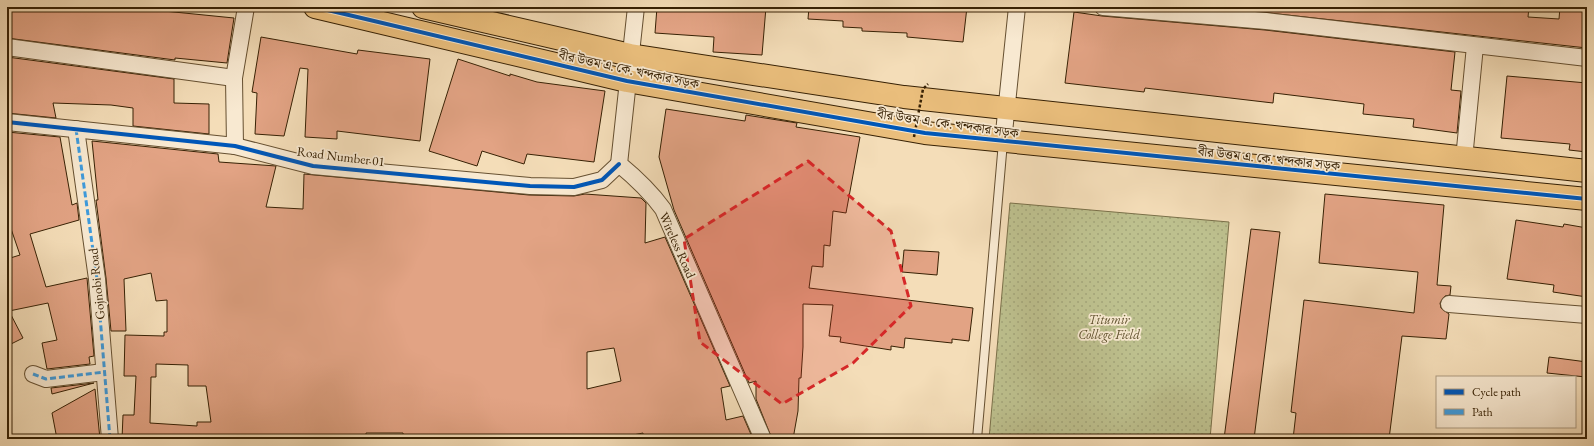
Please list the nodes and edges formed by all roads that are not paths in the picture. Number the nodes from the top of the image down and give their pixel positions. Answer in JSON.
{"nodes":[{"id":1,"x":246,"y":7,"type":"edge"},
{"id":2,"x":315,"y":7,"type":"edge"},
{"id":3,"x":423,"y":7,"type":"edge"},
{"id":4,"x":636,"y":7,"type":"edge"},
{"id":5,"x":1017,"y":7,"type":"edge"},
{"id":6,"x":1103,"y":7,"type":"edge"},
{"id":7,"x":1475,"y":46,"type":"junction"},
{"id":8,"x":7,"y":48,"type":"edge"},
{"id":9,"x":630,"y":55,"type":"junction"},
{"id":10,"x":1587,"y":58,"type":"edge"},
{"id":11,"x":234,"y":78,"type":"junction"},
{"id":12,"x":628,"y":81,"type":"junction"},
{"id":13,"x":1007,"y":109,"type":"junction"},
{"id":14,"x":7,"y":122,"type":"edge"},
{"id":15,"x":76,"y":129,"type":"junction"},
{"id":16,"x":1003,"y":142,"type":"junction"},
{"id":17,"x":235,"y":146,"type":"junction"},
{"id":18,"x":1464,"y":158,"type":"junction"},
{"id":19,"x":619,"y":164,"type":"junction"},
{"id":20,"x":1587,"y":171,"type":"edge"},
{"id":21,"x":1587,"y":199,"type":"edge"},
{"id":22,"x":1449,"y":304,"type":"dead end"},
{"id":23,"x":1587,"y":316,"type":"edge"},
{"id":24,"x":104,"y":372,"type":"junction"},
{"id":25,"x":33,"y":374,"type":"dead end"},
{"id":26,"x":110,"y":439,"type":"edge"},
{"id":27,"x":763,"y":439,"type":"edge"},
{"id":28,"x":977,"y":439,"type":"edge"}],
"edges":[{"from":1,"to":11,"type":"street"},
{"from":2,"to":12,"type":"main road","name":"বীর উত্তম এ. কে. খন্দকার সড়ক"},
{"from":3,"to":9,"type":"main road","name":"বীর উত্তম এ. কে. খন্দকার সড়ক"},
{"from":4,"to":9,"type":"street"},
{"from":5,"to":13,"type":"street"},
{"from":6,"to":7,"type":"street"},
{"from":7,"to":10,"type":"street"},
{"from":7,"to":18,"type":"street"},
{"from":8,"to":11,"type":"street"},
{"from":9,"to":12,"type":"street"},
{"from":9,"to":13,"type":"main road","name":"বীর উত্তম এ. কে. খন্দকার সড়ক"},
{"from":11,"to":17,"type":"street"},
{"from":12,"to":16,"type":"main road","name":"বীর উত্তম এ. কে. খন্দকার সড়ক"},
{"from":12,"to":19,"type":"street"},
{"from":13,"to":16,"type":"street"},
{"from":13,"to":18,"type":"main road","name":"বীর উত্তম এ. কে. খন্দকার সড়ক"},
{"from":14,"to":15,"type":"street","name":"Road Number 01"},
{"from":15,"to":17,"type":"street","name":"Road Number 01"},
{"from":15,"to":24,"type":"street","name":"Gojnobi Road"},
{"from":16,"to":21,"type":"main road","name":"বীর উত্তম এ. কে. খন্দকার সড়ক"},
{"from":16,"to":28,"type":"lane"},
{"from":17,"to":19,"type":"street","name":"Road Number 01"},
{"from":18,"to":20,"type":"main road","name":"বীর উত্তম এ. কে. খন্দকার সড়ক"},
{"from":19,"to":27,"type":"street","name":"Wireless Road"},
{"from":22,"to":23,"type":"street"},
{"from":24,"to":25,"type":"street"},
{"from":24,"to":26,"type":"street","name":"Gojnobi Road"}]}
